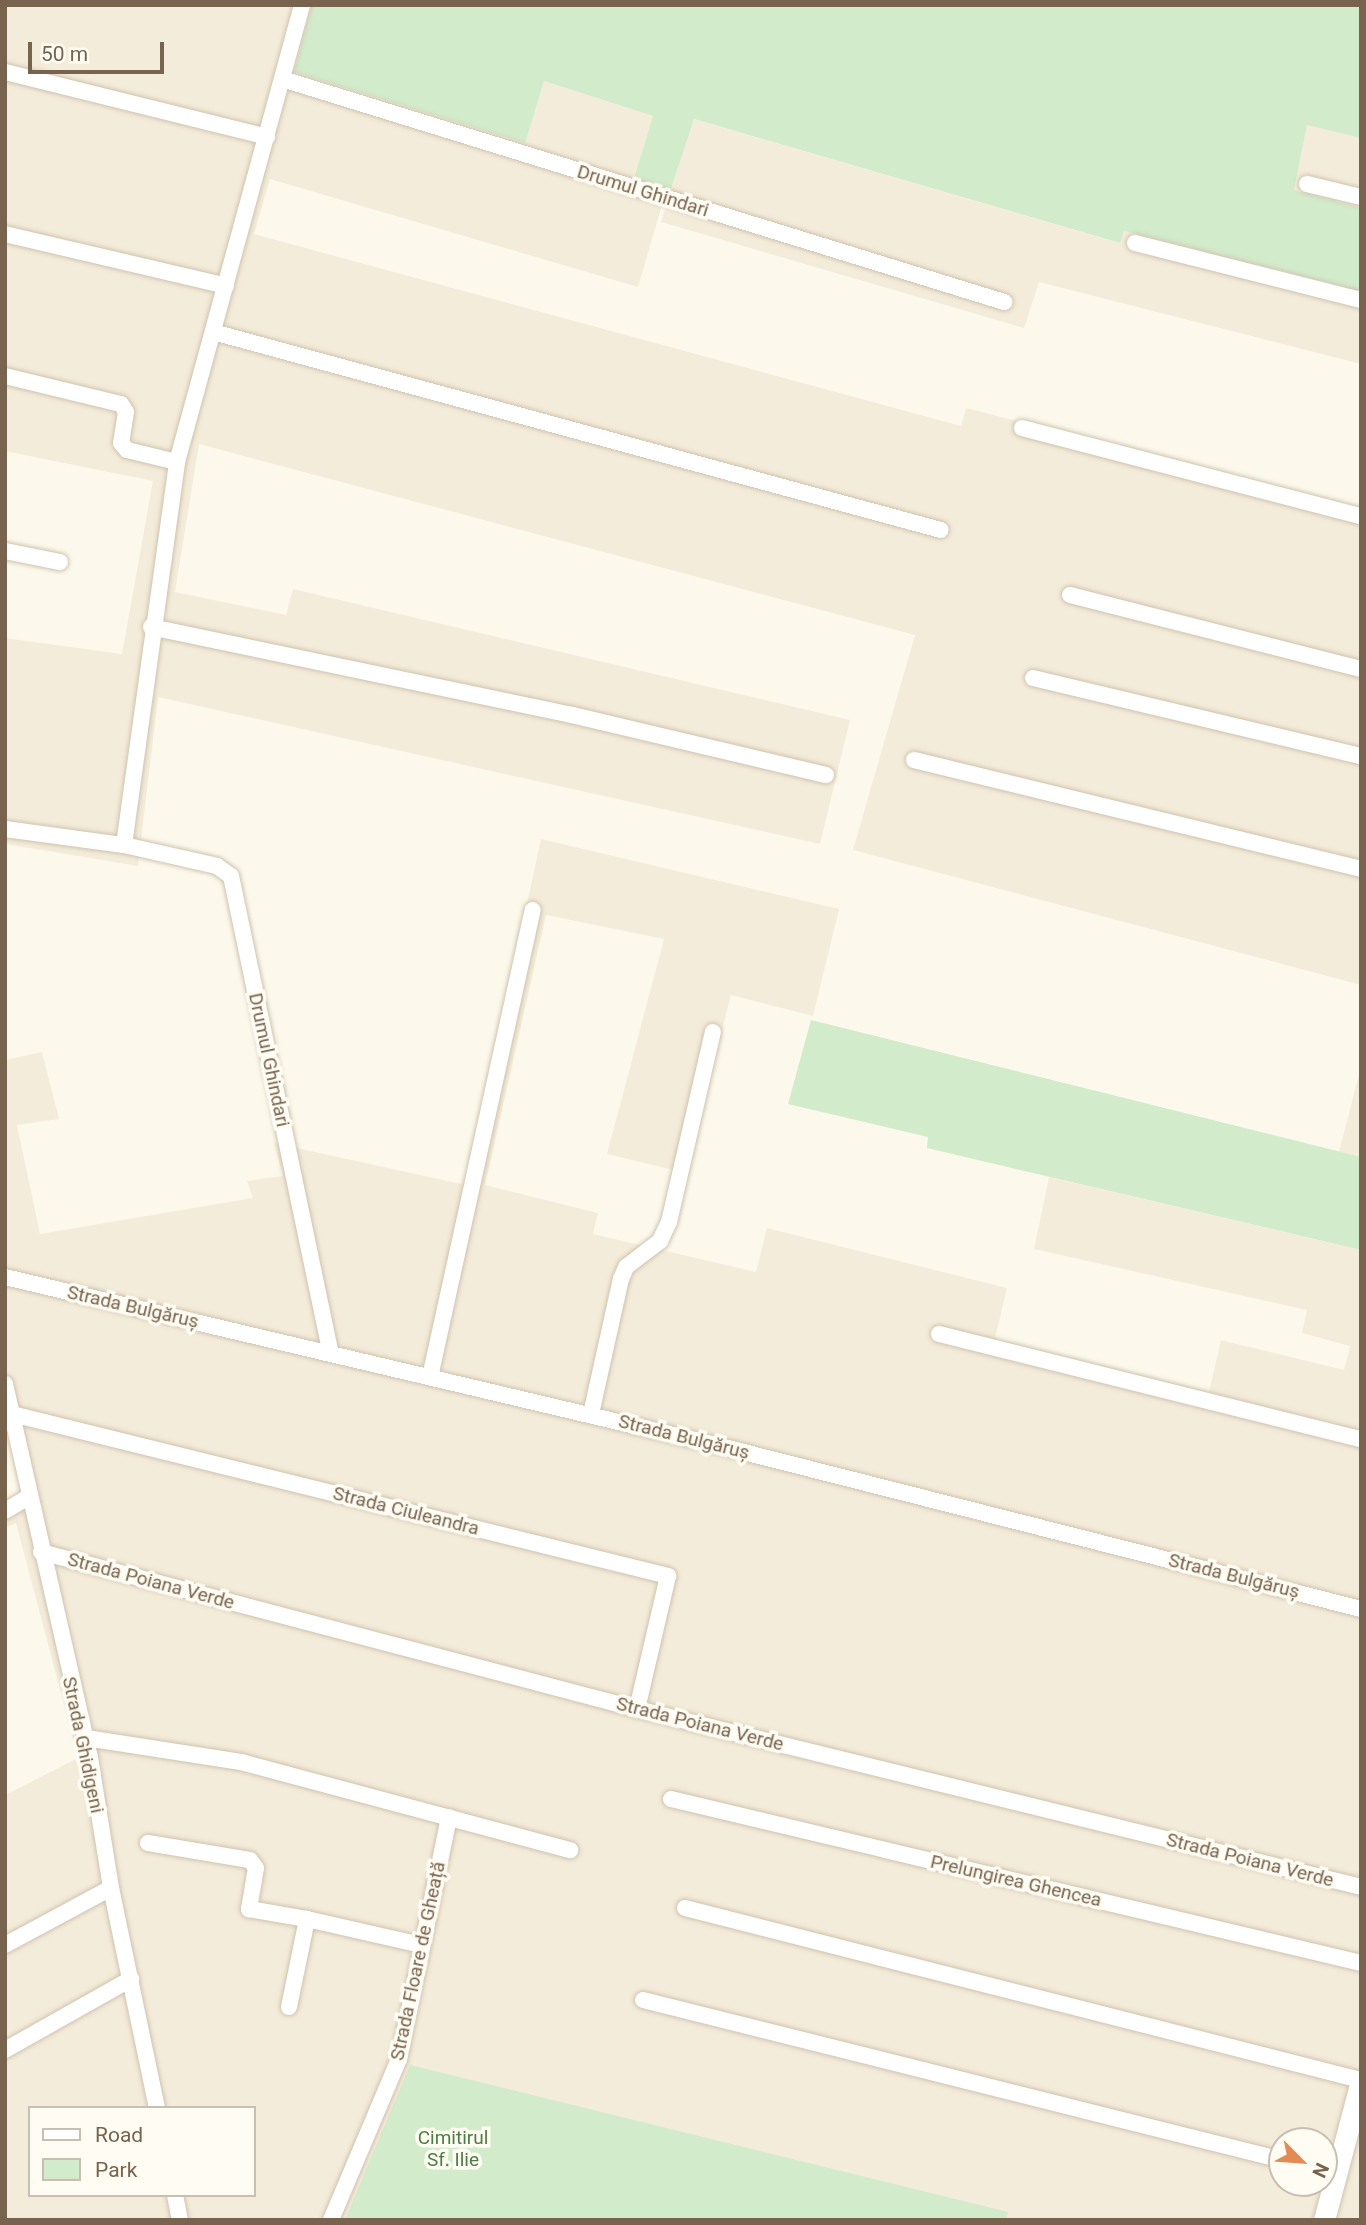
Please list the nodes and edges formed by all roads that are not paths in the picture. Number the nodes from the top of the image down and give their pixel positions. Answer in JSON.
{"nodes":[{"id":1,"x":302,"y":5,"type":"edge"},
{"id":2,"x":5,"y":72,"type":"edge"},
{"id":3,"x":282,"y":79,"type":"junction"},
{"id":4,"x":267,"y":137,"type":"junction"},
{"id":5,"x":1307,"y":184,"type":"dead end"},
{"id":6,"x":1361,"y":197,"type":"edge"},
{"id":7,"x":5,"y":234,"type":"edge"},
{"id":8,"x":1135,"y":243,"type":"dead end"},
{"id":9,"x":226,"y":286,"type":"junction"},
{"id":10,"x":1361,"y":300,"type":"edge"},
{"id":11,"x":1004,"y":302,"type":"dead end"},
{"id":12,"x":214,"y":332,"type":"junction"},
{"id":13,"x":5,"y":376,"type":"edge"},
{"id":14,"x":1022,"y":428,"type":"dead end"},
{"id":15,"x":177,"y":462,"type":"junction"},
{"id":16,"x":1361,"y":516,"type":"edge"},
{"id":17,"x":941,"y":530,"type":"dead end"},
{"id":18,"x":5,"y":551,"type":"edge"},
{"id":19,"x":60,"y":562,"type":"dead end"},
{"id":20,"x":1070,"y":595,"type":"dead end"},
{"id":21,"x":151,"y":627,"type":"junction"},
{"id":22,"x":1361,"y":669,"type":"edge"},
{"id":23,"x":1033,"y":678,"type":"dead end"},
{"id":24,"x":1361,"y":757,"type":"edge"},
{"id":25,"x":914,"y":760,"type":"dead end"},
{"id":26,"x":826,"y":775,"type":"dead end"},
{"id":27,"x":5,"y":828,"type":"edge"},
{"id":28,"x":124,"y":845,"type":"junction"},
{"id":29,"x":1361,"y":869,"type":"edge"},
{"id":30,"x":533,"y":910,"type":"dead end"},
{"id":31,"x":713,"y":1032,"type":"dead end"},
{"id":32,"x":5,"y":1277,"type":"edge"},
{"id":33,"x":939,"y":1334,"type":"dead end"},
{"id":34,"x":331,"y":1354,"type":"junction"},
{"id":35,"x":430,"y":1377,"type":"junction"},
{"id":36,"x":5,"y":1384,"type":"edge"},
{"id":37,"x":12,"y":1414,"type":"junction"},
{"id":38,"x":591,"y":1415,"type":"junction"},
{"id":39,"x":1361,"y":1439,"type":"edge"},
{"id":40,"x":30,"y":1496,"type":"junction"},
{"id":41,"x":5,"y":1511,"type":"edge"},
{"id":42,"x":41,"y":1552,"type":"junction"},
{"id":43,"x":1361,"y":1609,"type":"edge"},
{"id":44,"x":632,"y":1708,"type":"junction"},
{"id":45,"x":86,"y":1738,"type":"junction"},
{"id":46,"x":671,"y":1799,"type":"dead end"},
{"id":47,"x":449,"y":1817,"type":"junction"},
{"id":48,"x":148,"y":1843,"type":"dead end"},
{"id":49,"x":570,"y":1850,"type":"dead end"},
{"id":50,"x":1361,"y":1887,"type":"edge"},
{"id":51,"x":111,"y":1888,"type":"junction"},
{"id":52,"x":685,"y":1908,"type":"dead end"},
{"id":53,"x":307,"y":1920,"type":"junction"},
{"id":54,"x":421,"y":1944,"type":"junction"},
{"id":55,"x":5,"y":1945,"type":"edge"},
{"id":56,"x":1361,"y":1963,"type":"edge"},
{"id":57,"x":131,"y":1979,"type":"junction"},
{"id":58,"x":643,"y":2000,"type":"dead end"},
{"id":59,"x":289,"y":2007,"type":"dead end"},
{"id":60,"x":5,"y":2050,"type":"edge"},
{"id":61,"x":1361,"y":2081,"type":"edge"},
{"id":62,"x":157,"y":2106,"type":"edge"},
{"id":63,"x":1338,"y":2149,"type":"edge"},
{"id":64,"x":1268,"y":2156,"type":"edge"},
{"id":65,"x":175,"y":2197,"type":"edge"},
{"id":66,"x":1327,"y":2197,"type":"edge"},
{"id":67,"x":180,"y":2220,"type":"edge"},
{"id":68,"x":331,"y":2220,"type":"edge"},
{"id":69,"x":1324,"y":2220,"type":"edge"}],
"edges":[{"from":1,"to":3,"type":"street"},
{"from":2,"to":4,"type":"street"},
{"from":3,"to":4,"type":"street"},
{"from":3,"to":11,"type":"street","name":"Drumul Ghindari"},
{"from":4,"to":9,"type":"street"},
{"from":5,"to":6,"type":"street"},
{"from":7,"to":9,"type":"street"},
{"from":8,"to":10,"type":"street"},
{"from":9,"to":12,"type":"street"},
{"from":12,"to":15,"type":"street"},
{"from":12,"to":17,"type":"street"},
{"from":13,"to":15,"type":"street"},
{"from":14,"to":16,"type":"street"},
{"from":15,"to":21,"type":"street"},
{"from":18,"to":19,"type":"street"},
{"from":20,"to":22,"type":"street"},
{"from":21,"to":26,"type":"street"},
{"from":21,"to":28,"type":"street"},
{"from":23,"to":24,"type":"street"},
{"from":25,"to":29,"type":"street"},
{"from":27,"to":28,"type":"street","name":"Drumul Ghindari"},
{"from":28,"to":34,"type":"street","name":"Drumul Ghindari"},
{"from":30,"to":35,"type":"street"},
{"from":31,"to":38,"type":"street"},
{"from":32,"to":34,"type":"street","name":"Strada Bulgăruș"},
{"from":33,"to":39,"type":"street"},
{"from":34,"to":35,"type":"street","name":"Strada Bulgăruș"},
{"from":35,"to":38,"type":"street","name":"Strada Bulgăruș"},
{"from":36,"to":37,"type":"street","name":"Strada Ghidigeni"},
{"from":37,"to":40,"type":"street","name":"Strada Ghidigeni"},
{"from":37,"to":44,"type":"street","name":"Strada Ciuleandra"},
{"from":38,"to":43,"type":"street","name":"Strada Bulgăruș"},
{"from":40,"to":41,"type":"street"},
{"from":40,"to":42,"type":"street","name":"Strada Ghidigeni"},
{"from":42,"to":44,"type":"street","name":"Strada Poiana Verde"},
{"from":42,"to":45,"type":"street","name":"Strada Ghidigeni"},
{"from":44,"to":50,"type":"street","name":"Strada Poiana Verde"},
{"from":45,"to":47,"type":"street"},
{"from":45,"to":51,"type":"street","name":"Strada Ghidigeni"},
{"from":46,"to":56,"type":"street","name":"Prelungirea Ghencea"},
{"from":47,"to":49,"type":"street"},
{"from":47,"to":54,"type":"street","name":"Strada Floare de Gheață"},
{"from":48,"to":53,"type":"street"},
{"from":51,"to":55,"type":"street"},
{"from":51,"to":57,"type":"street","name":"Strada Ghidigeni"},
{"from":52,"to":61,"type":"street"},
{"from":53,"to":54,"type":"street"},
{"from":53,"to":59,"type":"street"},
{"from":54,"to":68,"type":"street","name":"Strada Floare de Gheață"},
{"from":57,"to":60,"type":"street"},
{"from":57,"to":62,"type":"street","name":"Strada Ghidigeni"},
{"from":58,"to":64,"type":"street"},
{"from":61,"to":63,"type":"main road"},
{"from":65,"to":67,"type":"street"},
{"from":66,"to":69,"type":"main road"}]}
